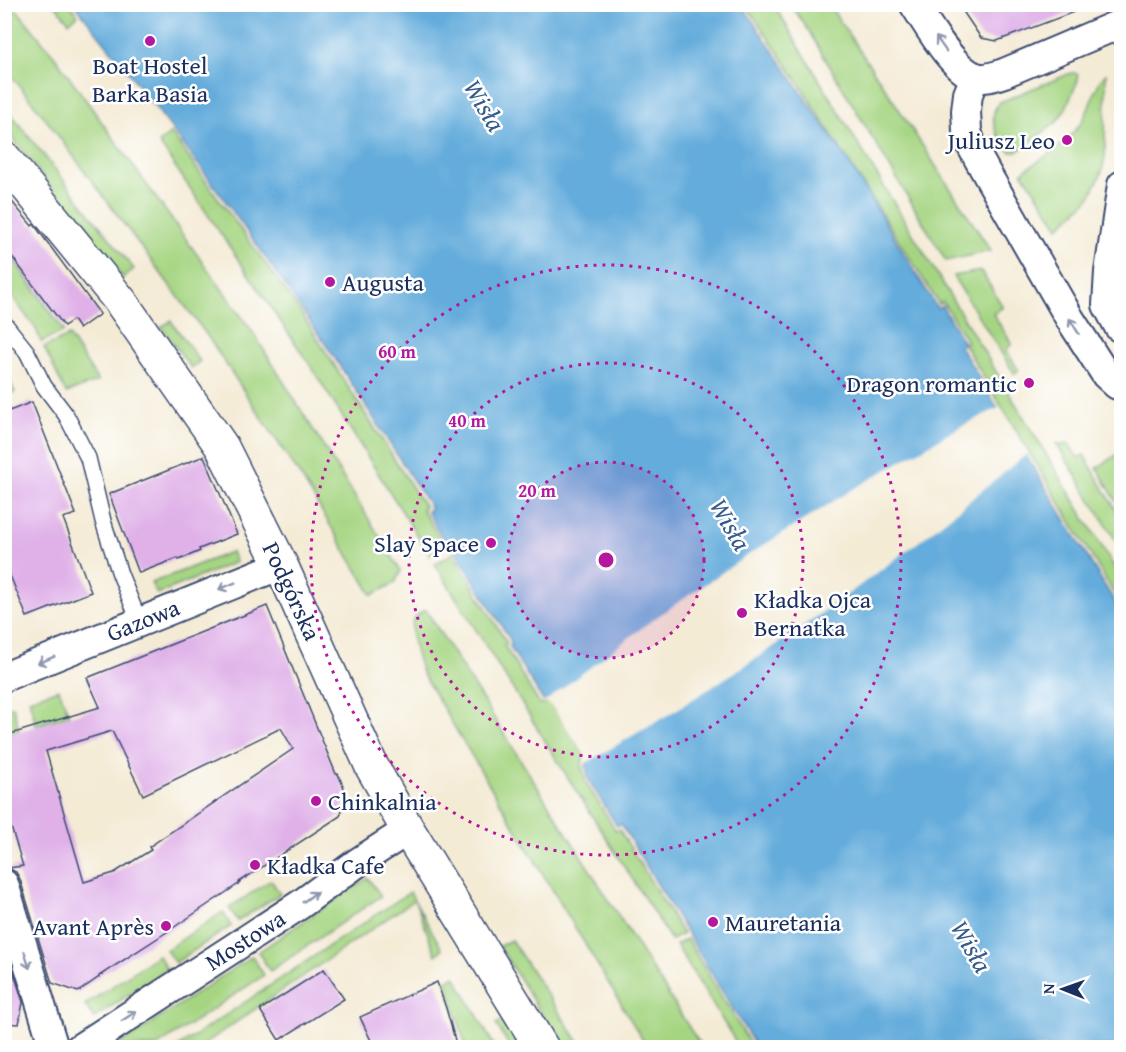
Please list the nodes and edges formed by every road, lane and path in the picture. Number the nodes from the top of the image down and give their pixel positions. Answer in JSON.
{"nodes":[{"id":1,"x":914,"y":4,"type":"edge"},
{"id":2,"x":1113,"y":4,"type":"edge"},
{"id":3,"x":1122,"y":21,"type":"edge"},
{"id":4,"x":975,"y":77,"type":"junction"},
{"id":5,"x":4,"y":158,"type":"edge"},
{"id":6,"x":1122,"y":185,"type":"edge"},
{"id":7,"x":4,"y":323,"type":"edge"},
{"id":8,"x":1120,"y":328,"type":"edge"},
{"id":9,"x":1122,"y":386,"type":"edge"},
{"id":10,"x":281,"y":565,"type":"junction"},
{"id":11,"x":139,"y":621,"type":"junction"},
{"id":12,"x":4,"y":677,"type":"edge"},
{"id":13,"x":408,"y":830,"type":"junction"},
{"id":14,"x":4,"y":884,"type":"edge"},
{"id":15,"x":54,"y":1047,"type":"edge"},
{"id":16,"x":80,"y":1047,"type":"edge"},
{"id":17,"x":542,"y":1047,"type":"edge"}],
"edges":[{"from":4,"to":1,"type":"street","one_way":true},
{"from":2,"to":3,"type":"street"},
{"from":3,"to":4,"type":"street"},
{"from":9,"to":4,"type":"street","one_way":true},
{"from":5,"to":10,"type":"street","name":"Podgórska"},
{"from":6,"to":8,"type":"street"},
{"from":7,"to":11,"type":"lane"},
{"from":10,"to":11,"type":"street","name":"Gazowa","one_way":true},
{"from":10,"to":13,"type":"street","name":"Podgórska"},
{"from":11,"to":12,"type":"street","name":"Gazowa","one_way":true},
{"from":16,"to":13,"type":"street","name":"Mostowa","one_way":true},
{"from":13,"to":17,"type":"street","name":"Podgórska"},
{"from":14,"to":15,"type":"street","one_way":true}]}
